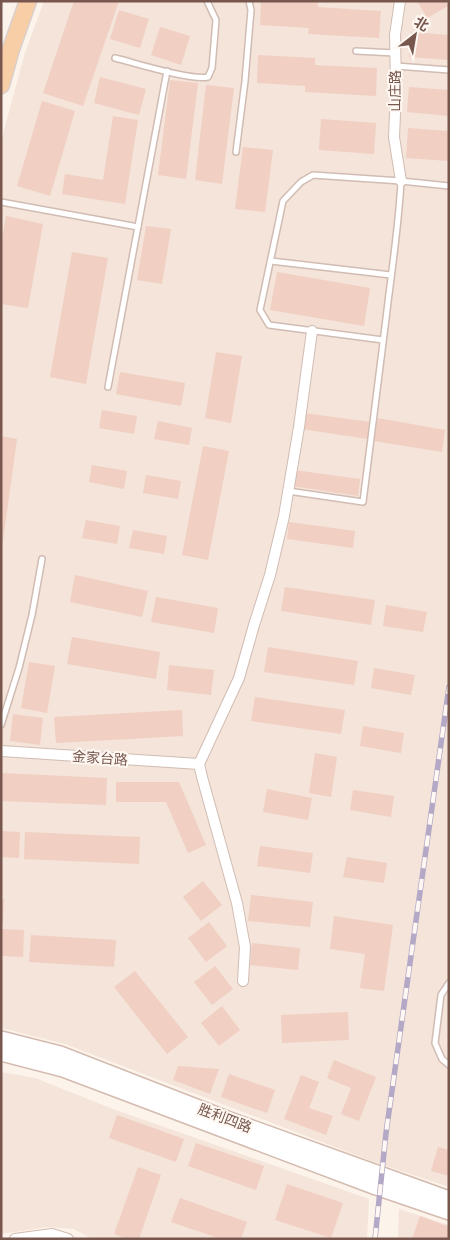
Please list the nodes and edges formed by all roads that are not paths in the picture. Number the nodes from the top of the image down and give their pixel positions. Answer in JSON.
{"nodes":[{"id":1,"x":28,"y":1,"type":"edge"},
{"id":2,"x":207,"y":1,"type":"edge"},
{"id":3,"x":249,"y":1,"type":"edge"},
{"id":4,"x":400,"y":1,"type":"edge"},
{"id":5,"x":356,"y":52,"type":"dead end"},
{"id":6,"x":395,"y":53,"type":"junction"},
{"id":7,"x":115,"y":58,"type":"dead end"},
{"id":8,"x":396,"y":66,"type":"junction"},
{"id":9,"x":449,"y":70,"type":"edge"},
{"id":10,"x":167,"y":71,"type":"junction"},
{"id":11,"x":1,"y":85,"type":"edge"},
{"id":12,"x":236,"y":152,"type":"dead end"},
{"id":13,"x":401,"y":181,"type":"junction"},
{"id":14,"x":449,"y":186,"type":"edge"},
{"id":15,"x":1,"y":202,"type":"edge"},
{"id":16,"x":138,"y":227,"type":"junction"},
{"id":17,"x":270,"y":261,"type":"junction"},
{"id":18,"x":391,"y":275,"type":"junction"},
{"id":19,"x":312,"y":331,"type":"junction"},
{"id":20,"x":383,"y":340,"type":"junction"},
{"id":21,"x":108,"y":387,"type":"dead end"},
{"id":22,"x":288,"y":491,"type":"junction"},
{"id":23,"x":42,"y":559,"type":"dead end"},
{"id":24,"x":1,"y":725,"type":"edge"},
{"id":25,"x":1,"y":751,"type":"edge"},
{"id":26,"x":199,"y":764,"type":"junction"},
{"id":27,"x":243,"y":981,"type":"dead end"},
{"id":28,"x":449,"y":983,"type":"edge"},
{"id":29,"x":1,"y":1039,"type":"edge"},
{"id":30,"x":1,"y":1053,"type":"edge"},
{"id":31,"x":449,"y":1065,"type":"edge"},
{"id":32,"x":449,"y":1199,"type":"edge"},
{"id":33,"x":449,"y":1212,"type":"edge"},
{"id":34,"x":15,"y":1239,"type":"edge"},
{"id":35,"x":68,"y":1239,"type":"edge"}],
"edges":[{"from":1,"to":11,"type":"main road"},
{"from":2,"to":10,"type":"lane"},
{"from":3,"to":12,"type":"lane"},
{"from":4,"to":6,"type":"street","name":"山庄路"},
{"from":5,"to":6,"type":"lane"},
{"from":6,"to":8,"type":"street","name":"山庄路"},
{"from":7,"to":10,"type":"lane"},
{"from":8,"to":9,"type":"lane"},
{"from":8,"to":13,"type":"street","name":"山庄路"},
{"from":10,"to":16,"type":"lane"},
{"from":13,"to":14,"type":"lane"},
{"from":13,"to":17,"type":"lane"},
{"from":13,"to":18,"type":"lane"},
{"from":15,"to":16,"type":"lane"},
{"from":16,"to":21,"type":"lane"},
{"from":17,"to":18,"type":"lane"},
{"from":17,"to":19,"type":"lane"},
{"from":18,"to":20,"type":"lane"},
{"from":19,"to":20,"type":"lane"},
{"from":19,"to":22,"type":"street"},
{"from":20,"to":22,"type":"lane"},
{"from":22,"to":26,"type":"street"},
{"from":23,"to":24,"type":"lane"},
{"from":25,"to":26,"type":"street","name":"金家台路"},
{"from":26,"to":27,"type":"street"},
{"from":28,"to":31,"type":"lane"},
{"from":29,"to":32,"type":"main road","name":"胜利四路"},
{"from":30,"to":33,"type":"main road","name":"胜利四路"},
{"from":34,"to":35,"type":"street"}]}
